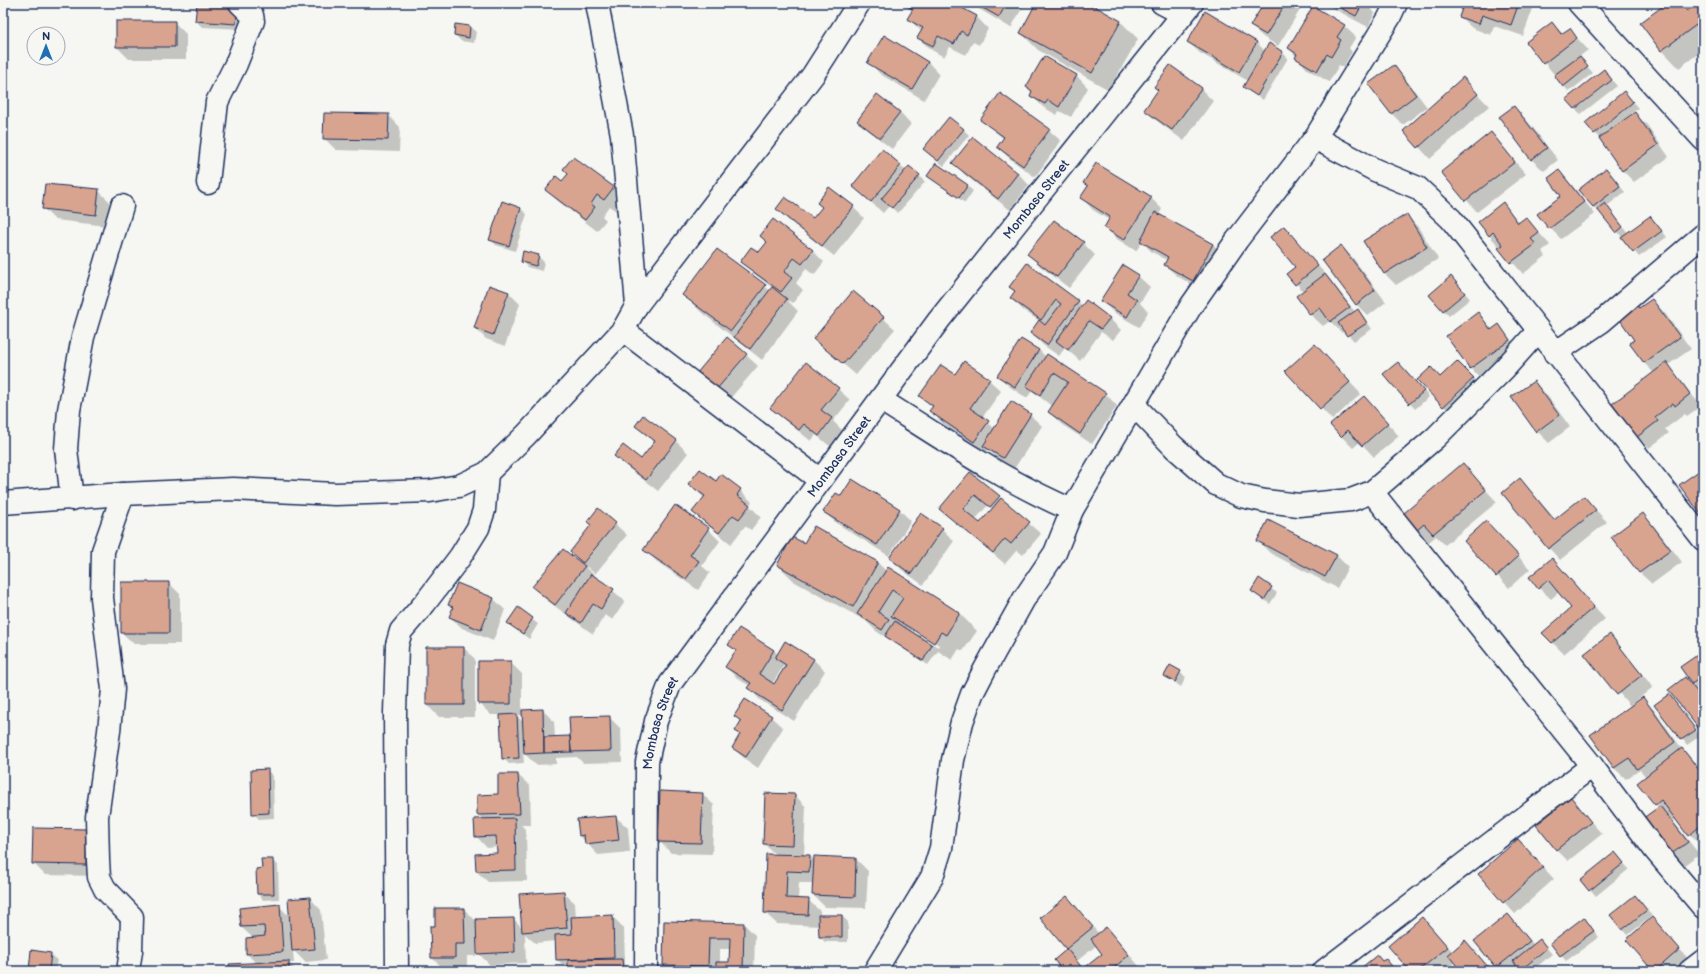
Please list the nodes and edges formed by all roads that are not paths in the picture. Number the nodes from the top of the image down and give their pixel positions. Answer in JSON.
{"nodes":[{"id":1,"x":240,"y":3,"type":"edge"},
{"id":2,"x":597,"y":3,"type":"edge"},
{"id":3,"x":859,"y":3,"type":"edge"},
{"id":4,"x":1162,"y":3,"type":"edge"},
{"id":5,"x":1396,"y":3,"type":"edge"},
{"id":6,"x":1579,"y":3,"type":"edge"},
{"id":7,"x":1188,"y":9,"type":"edge"},
{"id":8,"x":1315,"y":138,"type":"junction"},
{"id":9,"x":1703,"y":139,"type":"edge"},
{"id":10,"x":208,"y":183,"type":"dead end"},
{"id":11,"x":122,"y":206,"type":"dead end"},
{"id":12,"x":1703,"y":235,"type":"edge"},
{"id":13,"x":637,"y":305,"type":"junction"},
{"id":14,"x":623,"y":330,"type":"junction"},
{"id":15,"x":1538,"y":331,"type":"junction"},
{"id":16,"x":1555,"y":353,"type":"junction"},
{"id":17,"x":881,"y":400,"type":"junction"},
{"id":18,"x":1134,"y":405,"type":"junction"},
{"id":19,"x":487,"y":472,"type":"junction"},
{"id":20,"x":820,"y":480,"type":"junction"},
{"id":21,"x":1372,"y":492,"type":"junction"},
{"id":22,"x":123,"y":494,"type":"junction"},
{"id":23,"x":72,"y":499,"type":"junction"},
{"id":24,"x":3,"y":502,"type":"edge"},
{"id":25,"x":1072,"y":510,"type":"junction"},
{"id":26,"x":1703,"y":539,"type":"edge"},
{"id":27,"x":1592,"y":766,"type":"junction"},
{"id":28,"x":1703,"y":907,"type":"edge"},
{"id":29,"x":1703,"y":961,"type":"edge"},
{"id":30,"x":128,"y":971,"type":"edge"},
{"id":31,"x":397,"y":971,"type":"edge"},
{"id":32,"x":646,"y":971,"type":"edge"},
{"id":33,"x":875,"y":971,"type":"edge"},
{"id":34,"x":1324,"y":971,"type":"edge"},
{"id":35,"x":1690,"y":971,"type":"edge"}],
"edges":[{"from":1,"to":10,"type":"street"},
{"from":2,"to":13,"type":"street"},
{"from":3,"to":13,"type":"street"},
{"from":4,"to":7,"type":"street"},
{"from":5,"to":8,"type":"street"},
{"from":6,"to":9,"type":"street"},
{"from":7,"to":17,"type":"street","name":"Mombasa Street"},
{"from":8,"to":15,"type":"street"},
{"from":8,"to":18,"type":"street"},
{"from":11,"to":23,"type":"street"},
{"from":12,"to":16,"type":"street"},
{"from":13,"to":14,"type":"street"},
{"from":14,"to":19,"type":"street"},
{"from":14,"to":20,"type":"street"},
{"from":15,"to":16,"type":"street"},
{"from":15,"to":21,"type":"street"},
{"from":16,"to":26,"type":"street"},
{"from":17,"to":20,"type":"street","name":"Mombasa Street"},
{"from":17,"to":25,"type":"street"},
{"from":18,"to":21,"type":"street"},
{"from":18,"to":25,"type":"street"},
{"from":19,"to":22,"type":"street"},
{"from":19,"to":31,"type":"street"},
{"from":20,"to":32,"type":"street","name":"Mombasa Street"},
{"from":21,"to":27,"type":"street"},
{"from":22,"to":23,"type":"street"},
{"from":22,"to":30,"type":"street"},
{"from":23,"to":24,"type":"street"},
{"from":25,"to":33,"type":"street"},
{"from":27,"to":28,"type":"street"},
{"from":27,"to":34,"type":"street"},
{"from":29,"to":35,"type":"street"}]}
